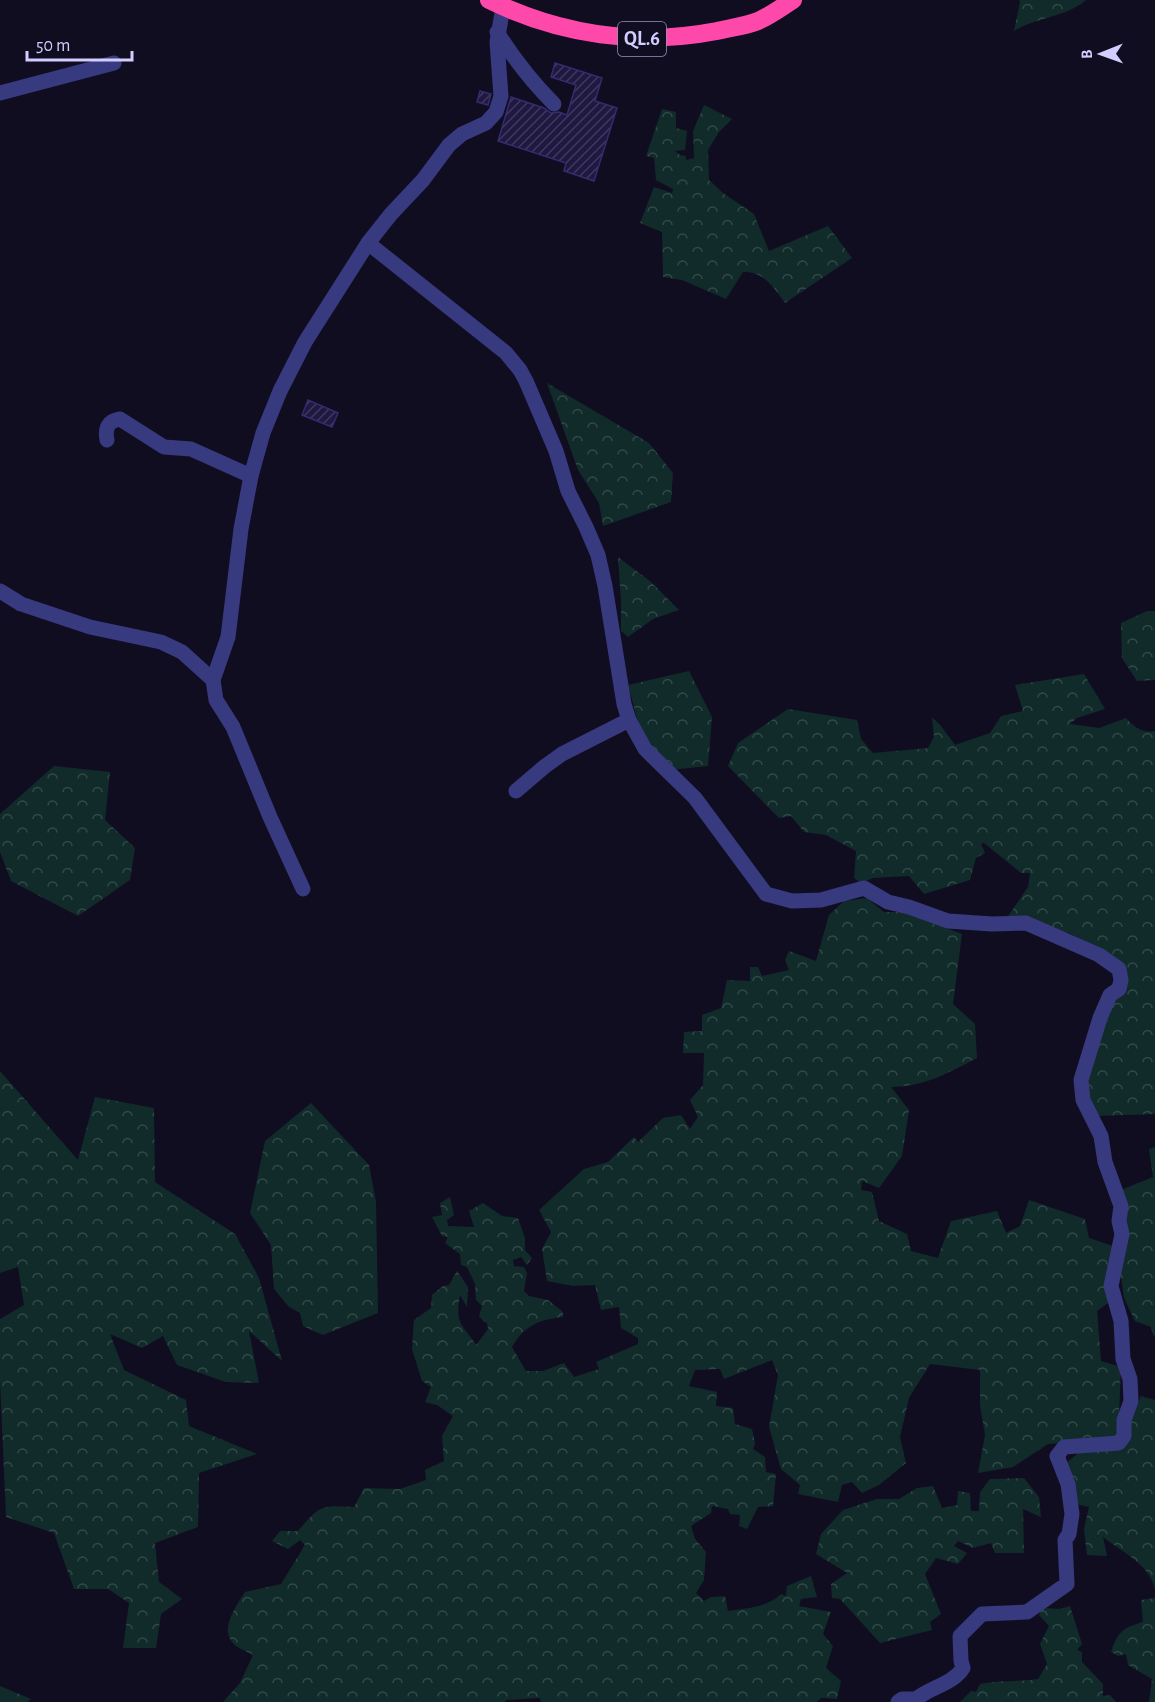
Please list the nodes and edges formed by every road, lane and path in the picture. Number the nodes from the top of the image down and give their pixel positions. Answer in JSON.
{"nodes":[{"id":1,"x":794,"y":0,"type":"edge"},
{"id":2,"x":508,"y":5,"type":"edge"},
{"id":3,"x":497,"y":32,"type":"junction"},
{"id":4,"x":114,"y":63,"type":"dead end"},
{"id":5,"x":0,"y":93,"type":"edge"},
{"id":6,"x":554,"y":104,"type":"dead end"},
{"id":7,"x":368,"y":243,"type":"junction"},
{"id":8,"x":107,"y":440,"type":"dead end"},
{"id":9,"x":250,"y":477,"type":"junction"},
{"id":10,"x":0,"y":591,"type":"edge"},
{"id":11,"x":213,"y":680,"type":"junction"},
{"id":12,"x":628,"y":720,"type":"junction"},
{"id":13,"x":516,"y":791,"type":"dead end"},
{"id":14,"x":303,"y":889,"type":"dead end"},
{"id":15,"x":898,"y":1702,"type":"edge"}],
"edges":[{"from":1,"to":2,"type":"highway","number":"QL.6"},
{"from":2,"to":3,"type":"street"},
{"from":3,"to":6,"type":"street"},
{"from":3,"to":7,"type":"street"},
{"from":4,"to":5,"type":"street"},
{"from":7,"to":9,"type":"street"},
{"from":7,"to":12,"type":"street"},
{"from":8,"to":9,"type":"street"},
{"from":9,"to":11,"type":"street"},
{"from":10,"to":11,"type":"street"},
{"from":11,"to":14,"type":"street"},
{"from":12,"to":13,"type":"street"},
{"from":12,"to":15,"type":"street"}]}
